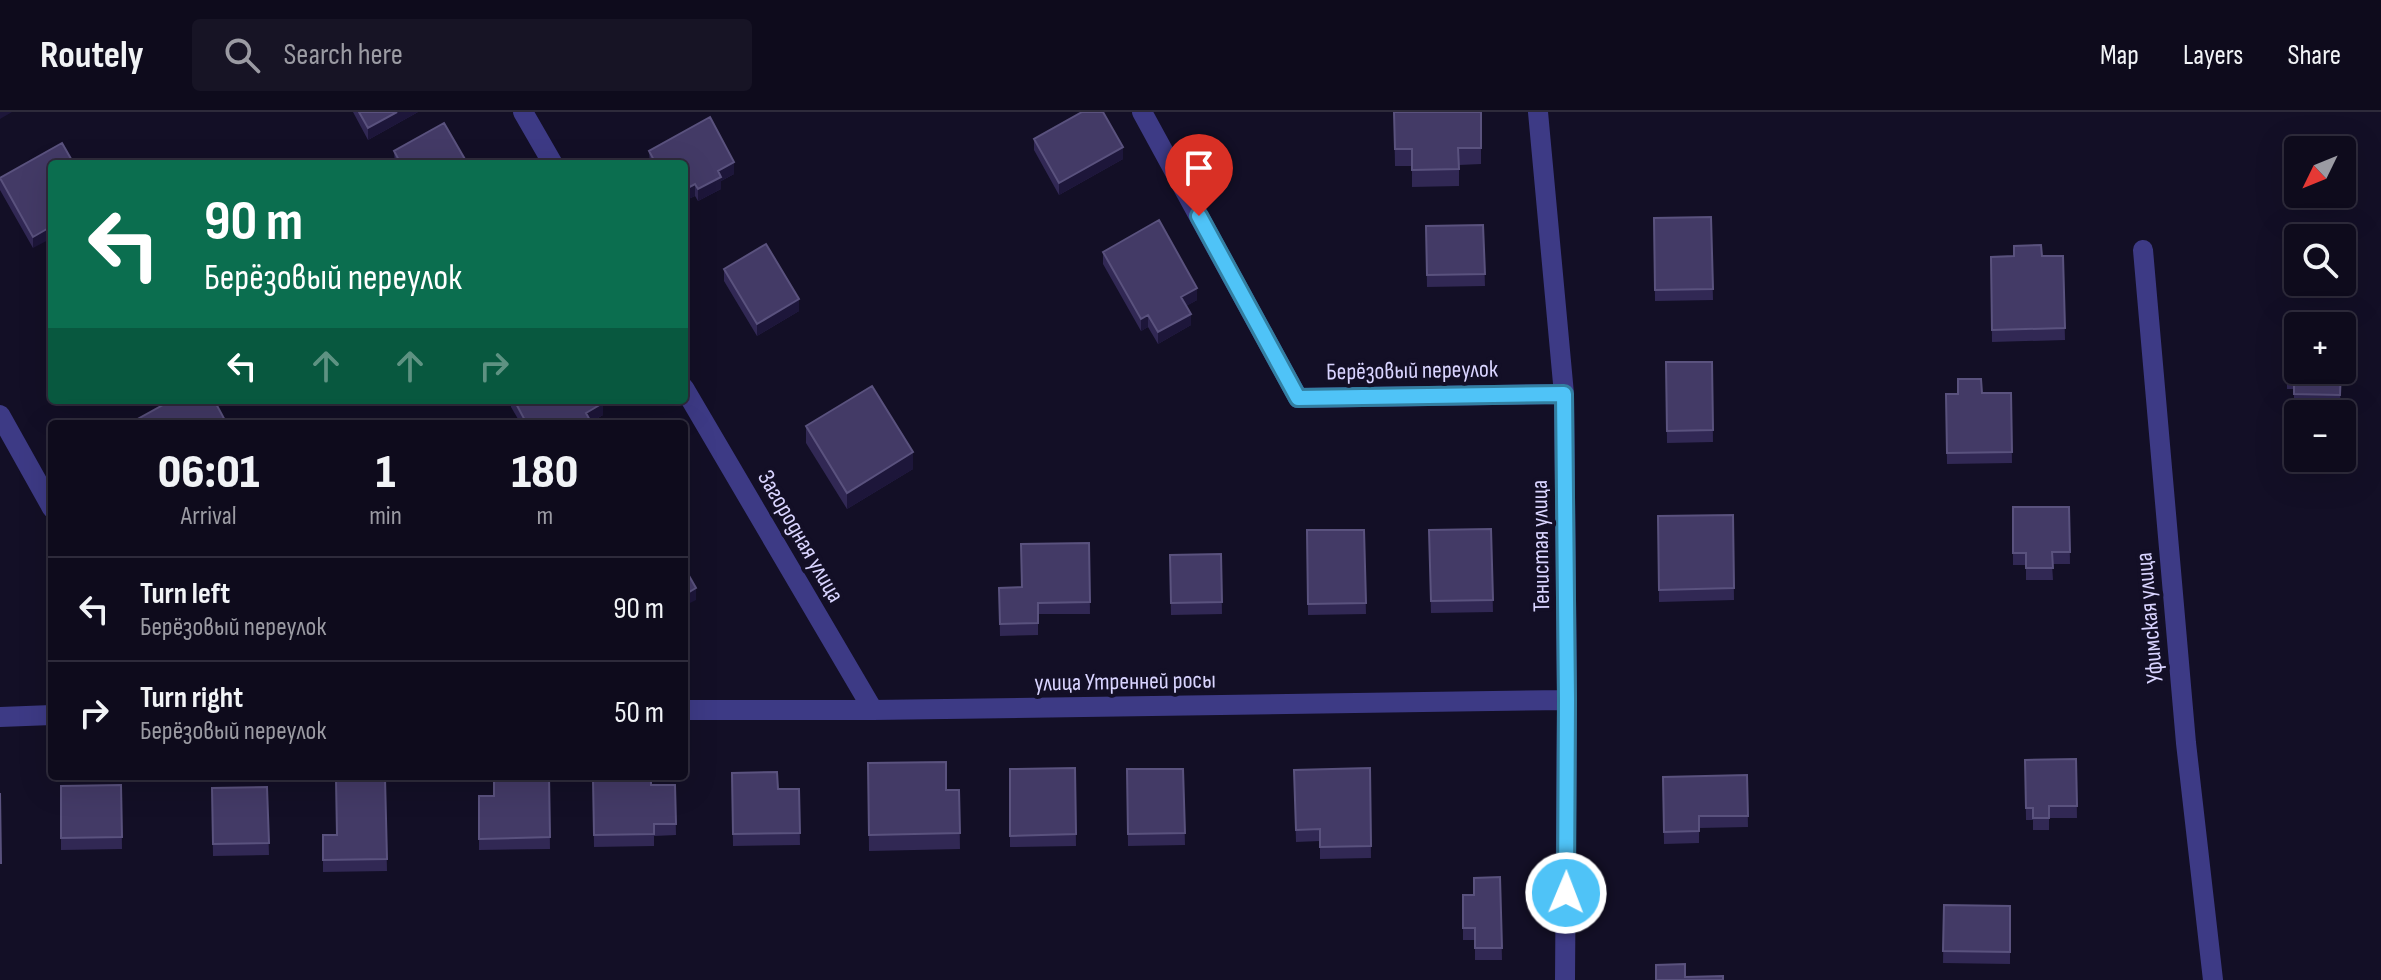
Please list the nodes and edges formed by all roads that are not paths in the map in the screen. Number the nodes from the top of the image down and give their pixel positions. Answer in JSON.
{"nodes":[{"id":1,"x":523,"y":112,"type":"edge"},
{"id":2,"x":1142,"y":112,"type":"edge"},
{"id":3,"x":1538,"y":112,"type":"edge"},
{"id":4,"x":551,"y":160,"type":"edge"},
{"id":5,"x":2143,"y":250,"type":"dead end"},
{"id":6,"x":1564,"y":394,"type":"junction"},
{"id":7,"x":688,"y":395,"type":"edge"},
{"id":8,"x":0,"y":415,"type":"edge"},
{"id":9,"x":48,"y":501,"type":"edge"},
{"id":10,"x":1567,"y":700,"type":"junction"},
{"id":11,"x":688,"y":710,"type":"edge"},
{"id":12,"x":873,"y":710,"type":"junction"},
{"id":13,"x":48,"y":715,"type":"edge"},
{"id":14,"x":0,"y":717,"type":"edge"},
{"id":15,"x":1565,"y":980,"type":"edge"},
{"id":16,"x":2213,"y":980,"type":"edge"}],
"edges":[{"from":1,"to":4,"type":"street"},
{"from":2,"to":6,"type":"street","name":"Берёзовый переулок"},
{"from":3,"to":6,"type":"street","name":"Тенистая улица"},
{"from":5,"to":16,"type":"street","name":"Уфимская улица"},
{"from":6,"to":10,"type":"street","name":"Тенистая улица"},
{"from":7,"to":12,"type":"street","name":"Загородная улица"},
{"from":8,"to":9,"type":"street"},
{"from":10,"to":12,"type":"street","name":"улица Утренней росы"},
{"from":10,"to":15,"type":"street","name":"Тенистая улица"},
{"from":11,"to":12,"type":"street","name":"улица Утренней росы"},
{"from":13,"to":14,"type":"street"}]}
